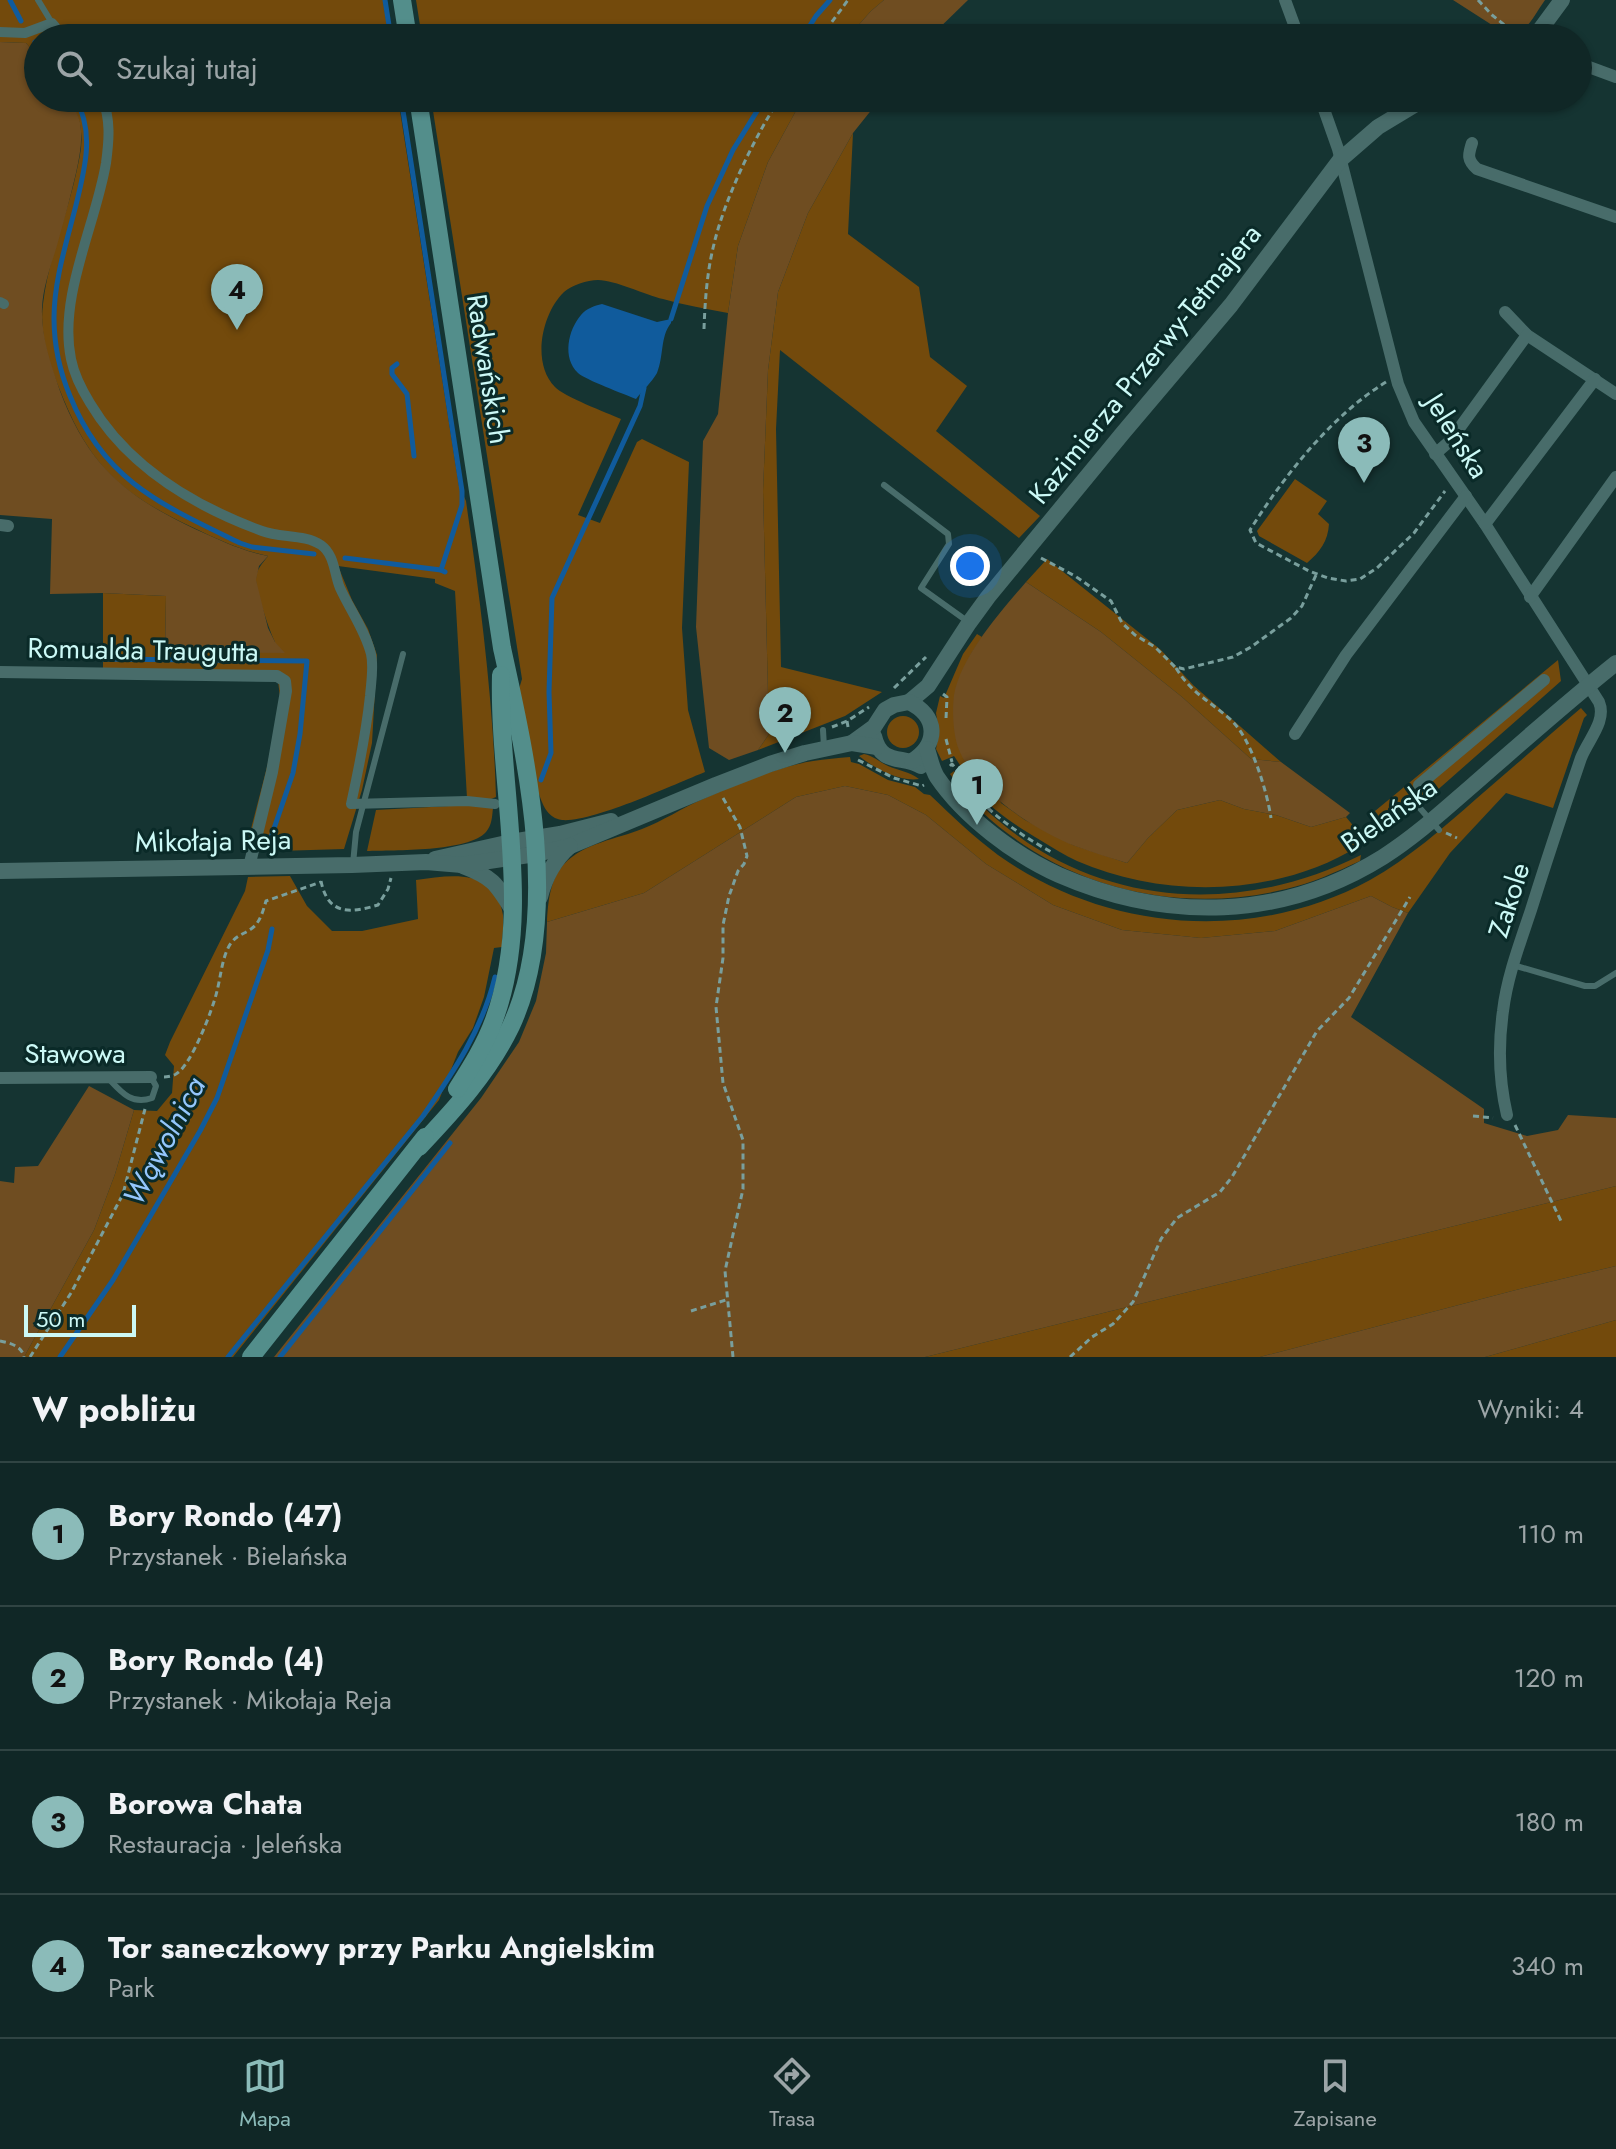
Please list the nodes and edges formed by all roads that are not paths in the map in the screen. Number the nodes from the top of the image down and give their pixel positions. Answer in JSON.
{"nodes":[{"id":1,"x":38,"y":0,"type":"edge"},
{"id":2,"x":402,"y":0,"type":"edge"},
{"id":3,"x":1285,"y":0,"type":"edge"},
{"id":4,"x":1562,"y":0,"type":"edge"},
{"id":5,"x":52,"y":23,"type":"edge"},
{"id":6,"x":406,"y":24,"type":"edge"},
{"id":7,"x":1294,"y":24,"type":"edge"},
{"id":8,"x":1544,"y":24,"type":"edge"},
{"id":9,"x":0,"y":32,"type":"edge"},
{"id":10,"x":24,"y":33,"type":"edge"},
{"id":11,"x":1592,"y":68,"type":"edge"},
{"id":12,"x":1616,"y":77,"type":"edge"},
{"id":13,"x":107,"y":112,"type":"edge"},
{"id":14,"x":420,"y":112,"type":"edge"},
{"id":15,"x":1325,"y":112,"type":"edge"},
{"id":16,"x":1403,"y":112,"type":"edge"},
{"id":17,"x":1472,"y":143,"type":"dead end"},
{"id":18,"x":1340,"y":160,"type":"junction"},
{"id":19,"x":1616,"y":217,"type":"edge"},
{"id":20,"x":1505,"y":312,"type":"dead end"},
{"id":21,"x":1527,"y":335,"type":"junction"},
{"id":22,"x":1595,"y":379,"type":"junction"},
{"id":23,"x":1616,"y":394,"type":"edge"},
{"id":24,"x":1435,"y":454,"type":"junction"},
{"id":25,"x":1616,"y":477,"type":"edge"},
{"id":26,"x":884,"y":485,"type":"dead end"},
{"id":27,"x":1466,"y":496,"type":"junction"},
{"id":28,"x":1485,"y":524,"type":"junction"},
{"id":29,"x":1530,"y":597,"type":"junction"},
{"id":30,"x":969,"y":623,"type":"junction"},
{"id":31,"x":502,"y":648,"type":"junction"},
{"id":32,"x":403,"y":654,"type":"dead end"},
{"id":33,"x":1616,"y":663,"type":"edge"},
{"id":34,"x":0,"y":672,"type":"edge"},
{"id":35,"x":1544,"y":680,"type":"dead end"},
{"id":36,"x":1588,"y":685,"type":"junction"},
{"id":37,"x":928,"y":686,"type":"junction"},
{"id":38,"x":909,"y":702,"type":"junction"},
{"id":39,"x":1602,"y":707,"type":"joint"},
{"id":40,"x":924,"y":712,"type":"junction"},
{"id":41,"x":874,"y":727,"type":"junction"},
{"id":42,"x":823,"y":730,"type":"dead end"},
{"id":43,"x":1295,"y":734,"type":"dead end"},
{"id":44,"x":852,"y":743,"type":"junction"},
{"id":45,"x":877,"y":747,"type":"junction"},
{"id":46,"x":825,"y":749,"type":"junction"},
{"id":47,"x":927,"y":749,"type":"junction"},
{"id":48,"x":912,"y":761,"type":"junction"},
{"id":49,"x":936,"y":776,"type":"junction"},
{"id":50,"x":1419,"y":785,"type":"dead end"},
{"id":51,"x":364,"y":804,"type":"junction"},
{"id":52,"x":495,"y":804,"type":"dead end"},
{"id":53,"x":1418,"y":806,"type":"dead end"},
{"id":54,"x":652,"y":811,"type":"junction"},
{"id":55,"x":1435,"y":826,"type":"junction"},
{"id":56,"x":535,"y":846,"type":"junction"},
{"id":57,"x":570,"y":846,"type":"junction"},
{"id":58,"x":511,"y":849,"type":"junction"},
{"id":59,"x":426,"y":862,"type":"junction"},
{"id":60,"x":352,"y":865,"type":"junction"},
{"id":61,"x":462,"y":865,"type":"junction"},
{"id":62,"x":249,"y":867,"type":"junction"},
{"id":63,"x":0,"y":871,"type":"edge"},
{"id":64,"x":512,"y":909,"type":"junction"},
{"id":65,"x":537,"y":910,"type":"junction"},
{"id":66,"x":1513,"y":965,"type":"junction"},
{"id":67,"x":1616,"y":973,"type":"edge"},
{"id":68,"x":106,"y":1077,"type":"junction"},
{"id":69,"x":151,"y":1077,"type":"joint"},
{"id":70,"x":0,"y":1078,"type":"edge"},
{"id":71,"x":1507,"y":1115,"type":"road end"},
{"id":72,"x":419,"y":1147,"type":"junction"},
{"id":73,"x":251,"y":1357,"type":"edge"}],
"edges":[{"from":1,"to":5,"type":"lane"},
{"from":2,"to":6,"type":"main road"},
{"from":3,"to":7,"type":"street"},
{"from":4,"to":8,"type":"street"},
{"from":9,"to":10,"type":"street"},
{"from":11,"to":12,"type":"street"},
{"from":13,"to":51,"type":"street"},
{"from":14,"to":31,"type":"main road","name":"Radwańskich"},
{"from":15,"to":18,"type":"street","name":"Jeleńska"},
{"from":16,"to":18,"type":"street","name":"Kazimierza Przerwy-Tetmajera"},
{"from":17,"to":19,"type":"street"},
{"from":18,"to":24,"type":"street","name":"Jeleńska"},
{"from":18,"to":30,"type":"street","name":"Kazimierza Przerwy-Tetmajera"},
{"from":20,"to":21,"type":"street"},
{"from":21,"to":22,"type":"street"},
{"from":21,"to":24,"type":"street"},
{"from":22,"to":23,"type":"street"},
{"from":22,"to":28,"type":"street"},
{"from":24,"to":27,"type":"street","name":"Jeleńska"},
{"from":25,"to":29,"type":"street"},
{"from":26,"to":30,"type":"lane"},
{"from":27,"to":28,"type":"street","name":"Jeleńska"},
{"from":27,"to":43,"type":"street"},
{"from":28,"to":29,"type":"street","name":"Jeleńska"},
{"from":29,"to":36,"type":"street","name":"Jeleńska"},
{"from":30,"to":37,"type":"street","name":"Kazimierza Przerwy-Tetmajera"},
{"from":31,"to":56,"type":"main road","name":"Radwańskich"},
{"from":31,"to":58,"type":"main road","name":"Radwańskich"},
{"from":32,"to":51,"type":"lane"},
{"from":33,"to":36,"type":"street","name":"Bielańska"},
{"from":34,"to":62,"type":"street","name":"Romualda Traugutta"},
{"from":35,"to":50,"type":"street"},
{"from":36,"to":39,"type":"street","name":"Jeleńska"},
{"from":36,"to":55,"type":"street","name":"Bielańska"},
{"from":37,"to":38,"type":"street"},
{"from":37,"to":40,"type":"street"},
{"from":38,"to":40,"type":"street"},
{"from":38,"to":41,"type":"street"},
{"from":39,"to":66,"type":"street","name":"Zakole"},
{"from":40,"to":47,"type":"street"},
{"from":41,"to":44,"type":"street"},
{"from":41,"to":45,"type":"street"},
{"from":42,"to":46,"type":"lane"},
{"from":44,"to":45,"type":"street","name":"Mikołaja Reja"},
{"from":44,"to":46,"type":"street","name":"Mikołaja Reja"},
{"from":45,"to":48,"type":"street"},
{"from":46,"to":54,"type":"street","name":"Mikołaja Reja"},
{"from":47,"to":48,"type":"street"},
{"from":47,"to":49,"type":"street","name":"Bielańska"},
{"from":48,"to":49,"type":"street"},
{"from":49,"to":55,"type":"street","name":"Bielańska"},
{"from":51,"to":52,"type":"street"},
{"from":51,"to":60,"type":"lane"},
{"from":53,"to":55,"type":"lane"},
{"from":54,"to":56,"type":"street","name":"Mikołaja Reja"},
{"from":54,"to":57,"type":"street","name":"Mikołaja Reja"},
{"from":56,"to":57,"type":"street","name":"Mikołaja Reja"},
{"from":56,"to":58,"type":"street","name":"Mikołaja Reja"},
{"from":56,"to":65,"type":"main road","name":"Radwańskich"},
{"from":57,"to":65,"type":"street"},
{"from":58,"to":59,"type":"street","name":"Mikołaja Reja"},
{"from":58,"to":61,"type":"street","name":"Mikołaja Reja"},
{"from":58,"to":64,"type":"main road","name":"Radwańskich"},
{"from":59,"to":60,"type":"street","name":"Mikołaja Reja"},
{"from":59,"to":61,"type":"street","name":"Mikołaja Reja"},
{"from":60,"to":62,"type":"street","name":"Mikołaja Reja"},
{"from":61,"to":64,"type":"street"},
{"from":62,"to":63,"type":"street","name":"Mikołaja Reja"},
{"from":64,"to":72,"type":"main road","name":"Radwańskich"},
{"from":65,"to":72,"type":"main road","name":"Radwańskich"},
{"from":66,"to":67,"type":"lane"},
{"from":66,"to":71,"type":"street","name":"Zakole"},
{"from":68,"to":69,"type":"street","name":"Stawowa"},
{"from":68,"to":69,"type":"lane"},
{"from":68,"to":70,"type":"street","name":"Stawowa"},
{"from":72,"to":73,"type":"main road"}]}
